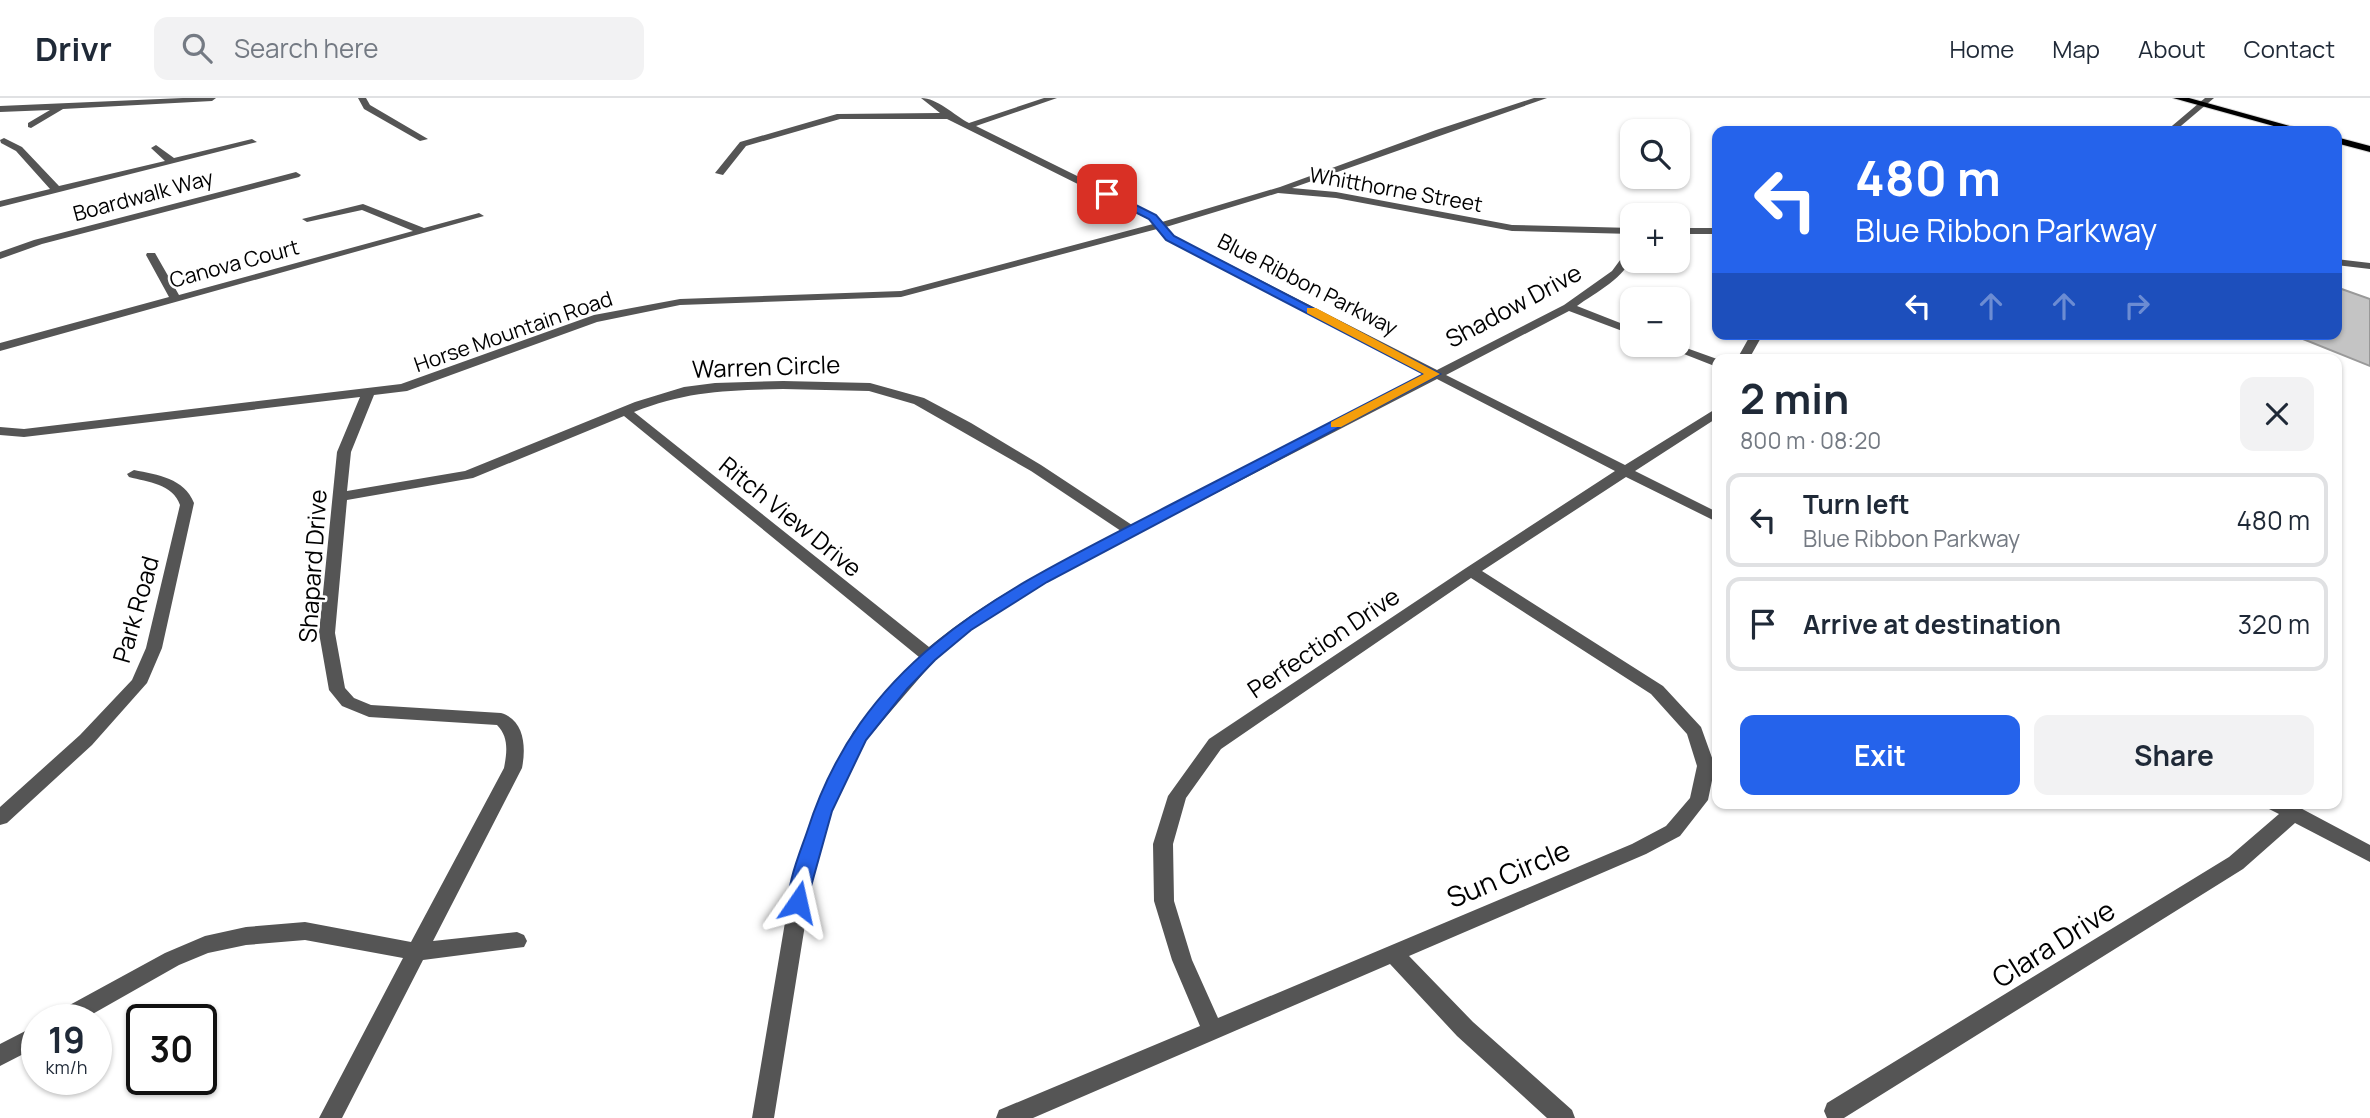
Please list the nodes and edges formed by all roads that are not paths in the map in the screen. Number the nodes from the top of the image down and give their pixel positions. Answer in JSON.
{"nodes":[{"id":1,"x":212,"y":98,"type":"edge"},
{"id":2,"x":362,"y":98,"type":"edge"},
{"id":3,"x":925,"y":98,"type":"edge"},
{"id":4,"x":1053,"y":98,"type":"edge"},
{"id":5,"x":1543,"y":98,"type":"edge"},
{"id":6,"x":2178,"y":98,"type":"edge"},
{"id":7,"x":159,"y":101,"type":"edge"},
{"id":8,"x":2206,"y":101,"type":"edge"},
{"id":9,"x":61,"y":106,"type":"junction"},
{"id":10,"x":0,"y":109,"type":"edge"},
{"id":11,"x":949,"y":116,"type":"junction"},
{"id":12,"x":31,"y":125,"type":"dead end"},
{"id":13,"x":971,"y":125,"type":"junction"},
{"id":14,"x":2176,"y":126,"type":"edge"},
{"id":15,"x":2287,"y":126,"type":"edge"},
{"id":16,"x":422,"y":139,"type":"dead end"},
{"id":17,"x":4,"y":141,"type":"dead end"},
{"id":18,"x":252,"y":142,"type":"dead end"},
{"id":19,"x":2342,"y":142,"type":"edge"},
{"id":20,"x":156,"y":148,"type":"dead end"},
{"id":21,"x":2370,"y":149,"type":"edge"},
{"id":22,"x":172,"y":162,"type":"junction"},
{"id":23,"x":720,"y":173,"type":"dead end"},
{"id":24,"x":296,"y":175,"type":"dead end"},
{"id":25,"x":1306,"y":180,"type":"junction"},
{"id":26,"x":57,"y":190,"type":"junction"},
{"id":27,"x":1278,"y":190,"type":"junction"},
{"id":28,"x":1323,"y":194,"type":"junction"},
{"id":29,"x":0,"y":204,"type":"edge"},
{"id":30,"x":479,"y":216,"type":"dead end"},
{"id":31,"x":307,"y":219,"type":"dead end"},
{"id":32,"x":1158,"y":226,"type":"junction"},
{"id":33,"x":1712,"y":230,"type":"edge"},
{"id":34,"x":422,"y":231,"type":"junction"},
{"id":35,"x":1620,"y":231,"type":"edge"},
{"id":36,"x":1690,"y":231,"type":"edge"},
{"id":37,"x":151,"y":255,"type":"dead end"},
{"id":38,"x":0,"y":256,"type":"edge"},
{"id":39,"x":2342,"y":263,"type":"edge"},
{"id":40,"x":2370,"y":267,"type":"edge"},
{"id":41,"x":1620,"y":268,"type":"edge"},
{"id":42,"x":176,"y":299,"type":"junction"},
{"id":43,"x":1568,"y":307,"type":"junction"},
{"id":44,"x":1620,"y":327,"type":"edge"},
{"id":45,"x":0,"y":347,"type":"edge"},
{"id":46,"x":1690,"y":353,"type":"edge"},
{"id":47,"x":1712,"y":361,"type":"edge"},
{"id":48,"x":1434,"y":374,"type":"junction"},
{"id":49,"x":368,"y":394,"type":"junction"},
{"id":50,"x":625,"y":411,"type":"junction"},
{"id":51,"x":1712,"y":415,"type":"edge"},
{"id":52,"x":0,"y":431,"type":"edge"},
{"id":53,"x":1626,"y":471,"type":"junction"},
{"id":54,"x":134,"y":474,"type":"dead end"},
{"id":55,"x":340,"y":497,"type":"junction"},
{"id":56,"x":1712,"y":515,"type":"edge"},
{"id":57,"x":1131,"y":531,"type":"junction"},
{"id":58,"x":1471,"y":571,"type":"junction"},
{"id":59,"x":929,"y":656,"type":"junction"},
{"id":60,"x":2283,"y":809,"type":"edge"},
{"id":61,"x":2286,"y":809,"type":"edge"},
{"id":62,"x":0,"y":818,"type":"edge"},
{"id":63,"x":2370,"y":854,"type":"edge"},
{"id":64,"x":517,"y":941,"type":"dead end"},
{"id":65,"x":416,"y":952,"type":"junction"},
{"id":66,"x":1394,"y":954,"type":"junction"},
{"id":67,"x":92,"y":1004,"type":"edge"},
{"id":68,"x":1212,"y":1028,"type":"junction"},
{"id":69,"x":21,"y":1044,"type":"edge"},
{"id":70,"x":0,"y":1056,"type":"edge"},
{"id":71,"x":1835,"y":1111,"type":"dead end"},
{"id":72,"x":330,"y":1118,"type":"edge"},
{"id":73,"x":763,"y":1118,"type":"edge"},
{"id":74,"x":1007,"y":1118,"type":"edge"},
{"id":75,"x":1564,"y":1118,"type":"edge"}],
"edges":[{"from":1,"to":7,"type":"street"},
{"from":2,"to":16,"type":"street"},
{"from":3,"to":11,"type":"street","name":"Blue Ribbon Parkway"},
{"from":4,"to":13,"type":"street"},
{"from":5,"to":25,"type":"street"},
{"from":6,"to":8,"type":"main road"},
{"from":7,"to":9,"type":"street"},
{"from":8,"to":14,"type":"street"},
{"from":8,"to":15,"type":"main road"},
{"from":9,"to":10,"type":"street"},
{"from":9,"to":12,"type":"street"},
{"from":11,"to":13,"type":"street","name":"Blue Ribbon Parkway"},
{"from":11,"to":23,"type":"street"},
{"from":13,"to":32,"type":"street","name":"Blue Ribbon Parkway"},
{"from":17,"to":26,"type":"street"},
{"from":18,"to":22,"type":"street"},
{"from":19,"to":21,"type":"main road"},
{"from":20,"to":22,"type":"street"},
{"from":22,"to":26,"type":"street"},
{"from":24,"to":38,"type":"street","name":"Boardwalk Way"},
{"from":25,"to":27,"type":"street"},
{"from":25,"to":28,"type":"street"},
{"from":26,"to":29,"type":"street"},
{"from":27,"to":28,"type":"street","name":"Whitthorne Street"},
{"from":27,"to":32,"type":"street","name":"Whitthorne Street"},
{"from":28,"to":35,"type":"street","name":"Whitthorne Street"},
{"from":30,"to":34,"type":"street","name":"Canova Court"},
{"from":31,"to":34,"type":"street"},
{"from":32,"to":48,"type":"street","name":"Blue Ribbon Parkway"},
{"from":32,"to":49,"type":"street","name":"Horse Mountain Road"},
{"from":33,"to":36,"type":"street"},
{"from":34,"to":42,"type":"street","name":"Canova Court"},
{"from":37,"to":42,"type":"street"},
{"from":39,"to":40,"type":"street"},
{"from":41,"to":43,"type":"street","name":"Shadow Drive"},
{"from":42,"to":45,"type":"street","name":"Canova Court"},
{"from":43,"to":44,"type":"street"},
{"from":43,"to":48,"type":"street","name":"Shadow Drive"},
{"from":46,"to":47,"type":"street"},
{"from":48,"to":53,"type":"street","name":"Blue Ribbon Parkway"},
{"from":48,"to":57,"type":"street","name":"Shadow Drive"},
{"from":49,"to":52,"type":"street","name":"Horse Mountain Road"},
{"from":49,"to":55,"type":"street","name":"Shapard Drive"},
{"from":50,"to":55,"type":"street","name":"Warren Circle"},
{"from":50,"to":57,"type":"street","name":"Warren Circle"},
{"from":50,"to":59,"type":"street","name":"Ritch View Drive"},
{"from":51,"to":53,"type":"street","name":"Perfection Drive"},
{"from":53,"to":56,"type":"street","name":"Blue Ribbon Parkway"},
{"from":53,"to":58,"type":"street","name":"Perfection Drive"},
{"from":54,"to":62,"type":"street","name":"Park Road"},
{"from":55,"to":65,"type":"street","name":"Shapard Drive"},
{"from":57,"to":59,"type":"street","name":"Shadow Drive"},
{"from":58,"to":66,"type":"street","name":"Sun Circle"},
{"from":58,"to":68,"type":"street","name":"Perfection Drive"},
{"from":59,"to":73,"type":"street","name":"Shadow Drive"},
{"from":60,"to":71,"type":"street","name":"Clara Drive"},
{"from":61,"to":63,"type":"street"},
{"from":64,"to":65,"type":"street"},
{"from":65,"to":67,"type":"street"},
{"from":65,"to":72,"type":"street"},
{"from":66,"to":68,"type":"street","name":"Sun Circle"},
{"from":66,"to":75,"type":"street"},
{"from":68,"to":74,"type":"street","name":"Sun Circle"},
{"from":69,"to":70,"type":"street"}]}
